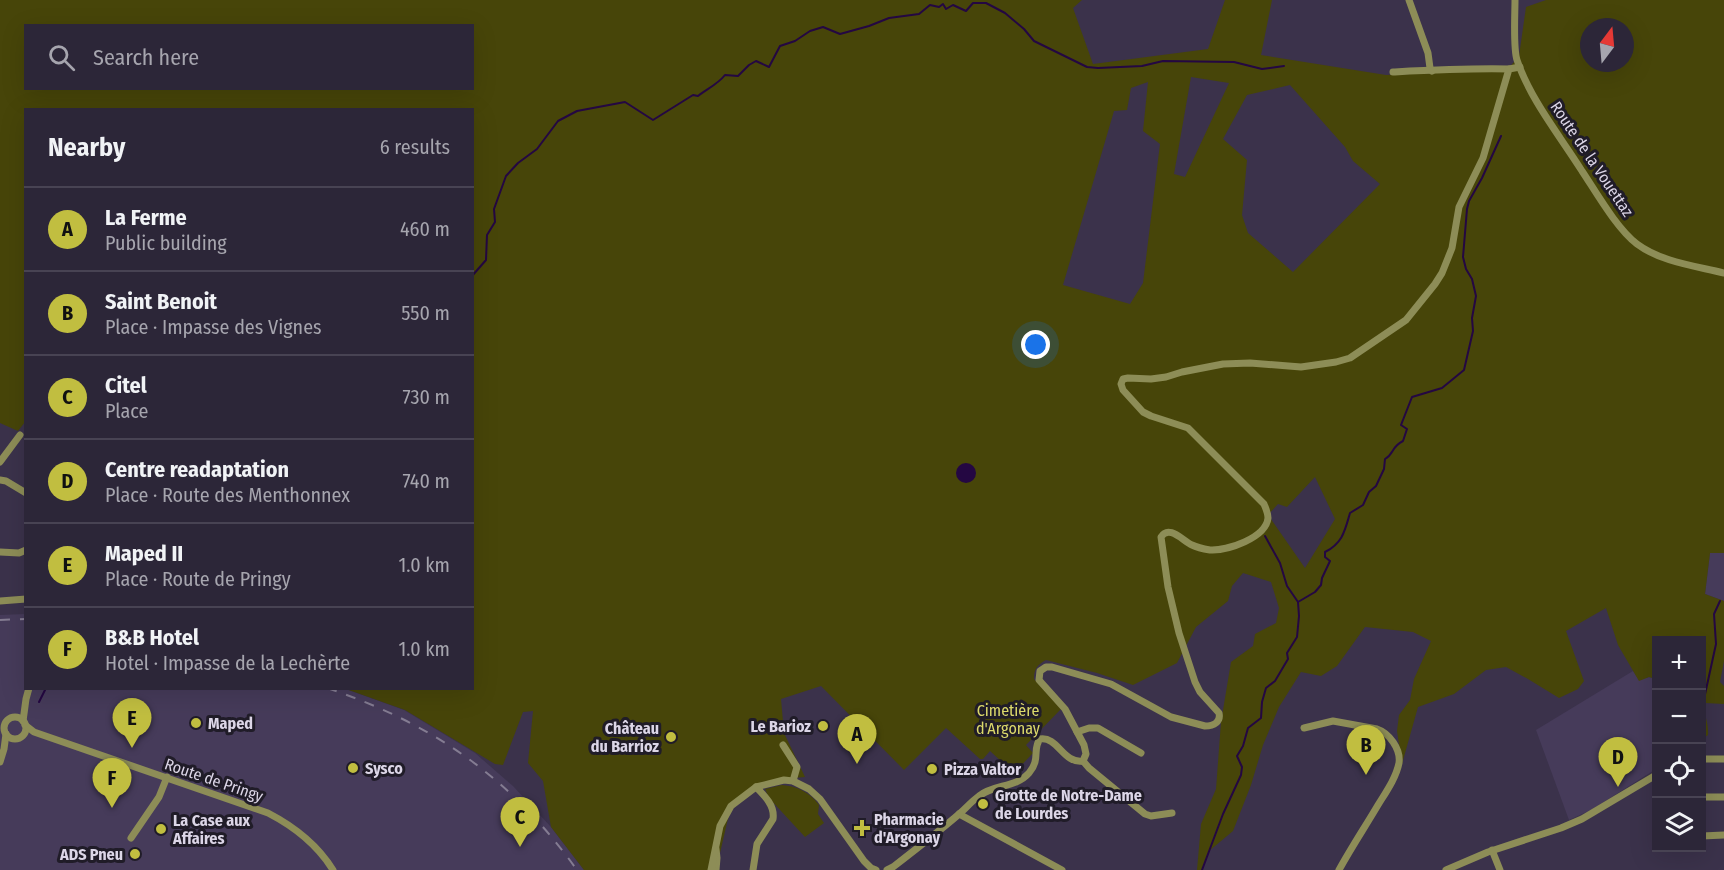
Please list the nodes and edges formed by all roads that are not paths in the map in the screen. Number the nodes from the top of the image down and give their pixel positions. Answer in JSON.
{"nodes":[{"id":1,"x":1409,"y":0,"type":"edge"},
{"id":2,"x":1515,"y":0,"type":"edge"},
{"id":3,"x":1520,"y":67,"type":"junction"},
{"id":4,"x":1509,"y":69,"type":"junction"},
{"id":5,"x":1432,"y":71,"type":"junction"},
{"id":6,"x":1393,"y":72,"type":"dead end"},
{"id":7,"x":1724,"y":273,"type":"edge"},
{"id":8,"x":20,"y":435,"type":"dead end"},
{"id":9,"x":0,"y":462,"type":"edge"},
{"id":10,"x":0,"y":480,"type":"edge"},
{"id":11,"x":24,"y":492,"type":"edge"},
{"id":12,"x":24,"y":551,"type":"edge"},
{"id":13,"x":0,"y":552,"type":"edge"},
{"id":14,"x":24,"y":599,"type":"edge"},
{"id":15,"x":0,"y":601,"type":"edge"},
{"id":16,"x":29,"y":690,"type":"edge"},
{"id":17,"x":26,"y":699,"type":"junction"},
{"id":18,"x":0,"y":719,"type":"edge"},
{"id":19,"x":11,"y":719,"type":"junction"},
{"id":20,"x":24,"y":723,"type":"junction"},
{"id":21,"x":1304,"y":728,"type":"dead end"},
{"id":22,"x":3,"y":729,"type":"edge"},
{"id":23,"x":34,"y":732,"type":"junction"},
{"id":24,"x":1077,"y":732,"type":"junction"},
{"id":25,"x":22,"y":736,"type":"junction"},
{"id":26,"x":14,"y":739,"type":"junction"},
{"id":27,"x":783,"y":745,"type":"dead end"},
{"id":28,"x":3,"y":753,"type":"junction"},
{"id":29,"x":1142,"y":753,"type":"dead end"},
{"id":30,"x":1706,"y":759,"type":"edge"},
{"id":31,"x":1724,"y":759,"type":"edge"},
{"id":32,"x":1083,"y":761,"type":"junction"},
{"id":33,"x":0,"y":762,"type":"edge"},
{"id":34,"x":167,"y":777,"type":"junction"},
{"id":35,"x":1652,"y":777,"type":"edge"},
{"id":36,"x":793,"y":781,"type":"junction"},
{"id":37,"x":756,"y":787,"type":"junction"},
{"id":38,"x":1706,"y":797,"type":"edge"},
{"id":39,"x":1724,"y":797,"type":"edge"},
{"id":40,"x":1172,"y":813,"type":"dead end"},
{"id":41,"x":959,"y":814,"type":"junction"},
{"id":42,"x":1724,"y":835,"type":"edge"},
{"id":43,"x":1706,"y":836,"type":"edge"},
{"id":44,"x":130,"y":838,"type":"dead end"},
{"id":45,"x":716,"y":849,"type":"junction"},
{"id":46,"x":1492,"y":850,"type":"junction"},
{"id":47,"x":873,"y":869,"type":"edge"},
{"id":48,"x":891,"y":869,"type":"edge"},
{"id":49,"x":333,"y":870,"type":"edge"},
{"id":50,"x":711,"y":870,"type":"edge"},
{"id":51,"x":716,"y":870,"type":"edge"},
{"id":52,"x":753,"y":870,"type":"edge"},
{"id":53,"x":1062,"y":870,"type":"edge"},
{"id":54,"x":1339,"y":870,"type":"edge"},
{"id":55,"x":1446,"y":870,"type":"edge"},
{"id":56,"x":1500,"y":870,"type":"edge"}],
"edges":[{"from":1,"to":5,"type":"street"},
{"from":2,"to":3,"type":"street","name":"Route de la Vouettaz"},
{"from":3,"to":4,"type":"street"},
{"from":3,"to":7,"type":"street","name":"Route de la Vouettaz"},
{"from":4,"to":5,"type":"street"},
{"from":4,"to":24,"type":"street"},
{"from":5,"to":6,"type":"street"},
{"from":8,"to":9,"type":"street"},
{"from":10,"to":11,"type":"street"},
{"from":12,"to":13,"type":"street"},
{"from":14,"to":15,"type":"street"},
{"from":16,"to":17,"type":"street"},
{"from":17,"to":19,"type":"street"},
{"from":17,"to":20,"type":"street"},
{"from":18,"to":19,"type":"street"},
{"from":19,"to":20,"type":"street"},
{"from":19,"to":22,"type":"street"},
{"from":20,"to":23,"type":"street","name":"Route de Pringy"},
{"from":20,"to":25,"type":"street"},
{"from":21,"to":54,"type":"street"},
{"from":22,"to":26,"type":"street"},
{"from":22,"to":28,"type":"street"},
{"from":23,"to":25,"type":"street"},
{"from":23,"to":34,"type":"street","name":"Route de Pringy"},
{"from":24,"to":29,"type":"street"},
{"from":24,"to":32,"type":"street"},
{"from":25,"to":26,"type":"street"},
{"from":26,"to":28,"type":"street"},
{"from":27,"to":36,"type":"street"},
{"from":28,"to":33,"type":"street"},
{"from":30,"to":31,"type":"street"},
{"from":32,"to":40,"type":"street"},
{"from":32,"to":41,"type":"street"},
{"from":34,"to":44,"type":"street"},
{"from":34,"to":49,"type":"street","name":"Route de Pringy"},
{"from":35,"to":46,"type":"street"},
{"from":36,"to":37,"type":"street"},
{"from":36,"to":47,"type":"street"},
{"from":37,"to":45,"type":"street"},
{"from":37,"to":52,"type":"street"},
{"from":38,"to":39,"type":"street"},
{"from":41,"to":48,"type":"street"},
{"from":41,"to":53,"type":"street"},
{"from":42,"to":43,"type":"street"},
{"from":45,"to":50,"type":"street"},
{"from":45,"to":51,"type":"street"},
{"from":46,"to":55,"type":"street"},
{"from":46,"to":56,"type":"street"}]}
